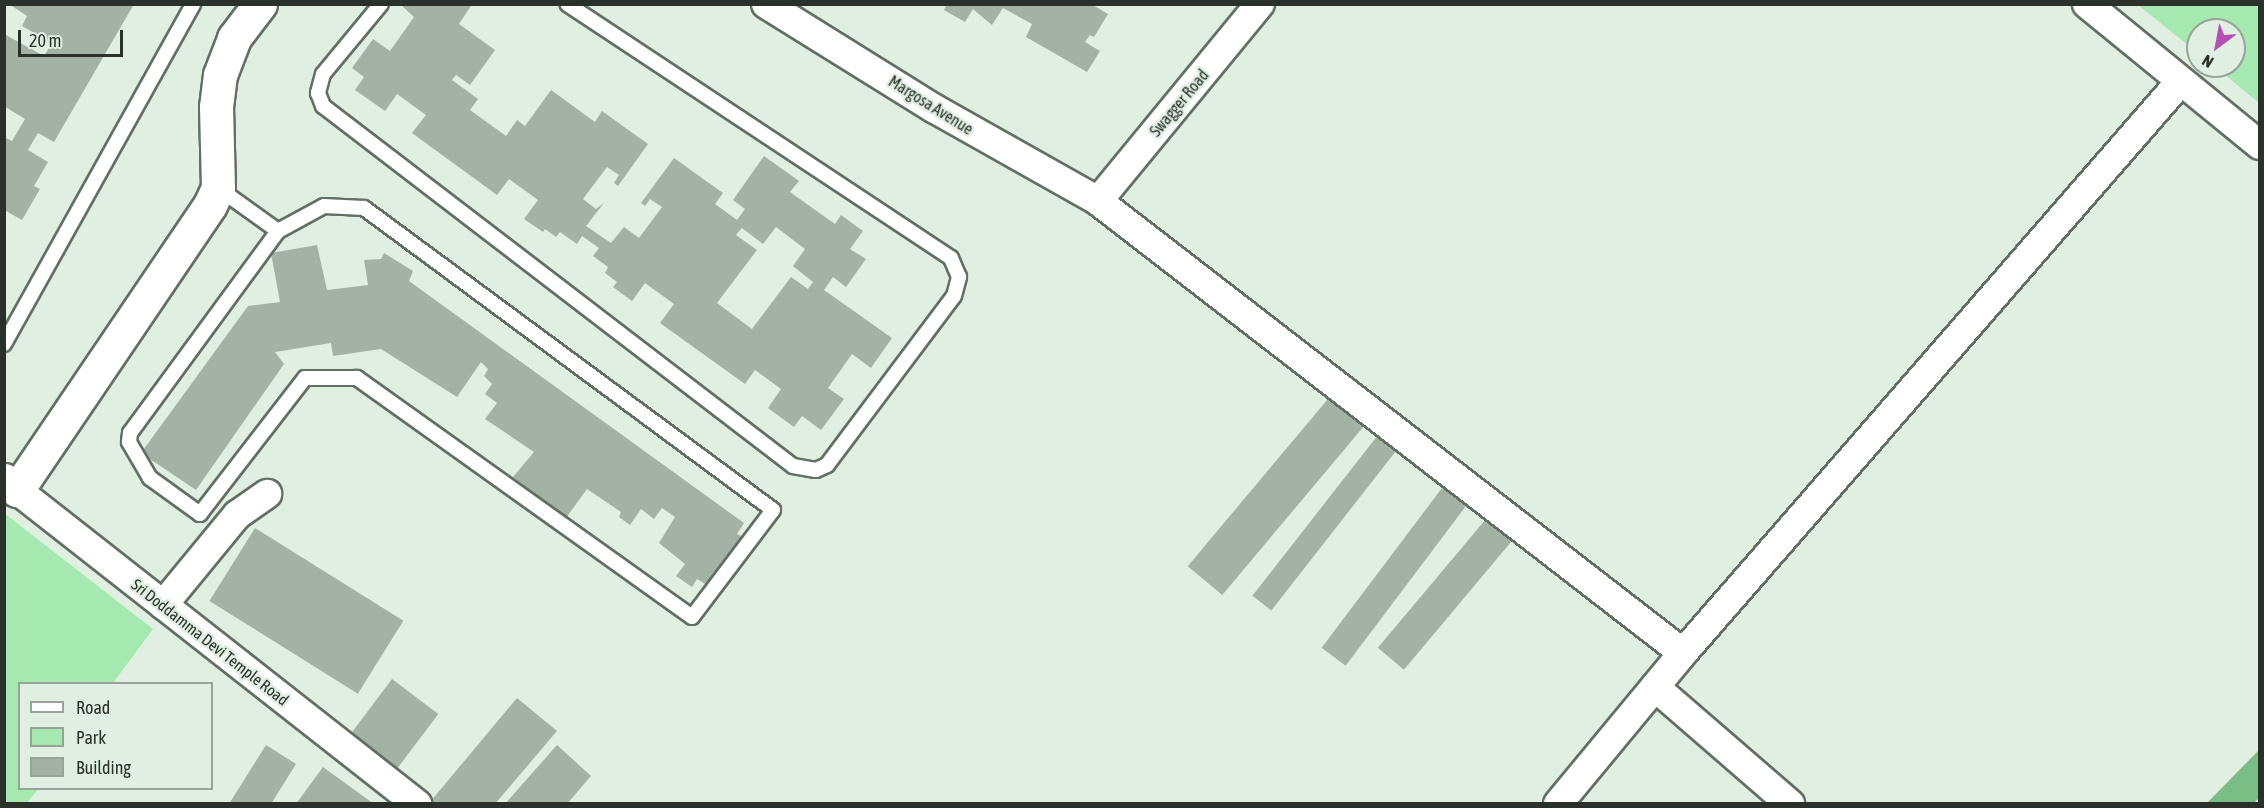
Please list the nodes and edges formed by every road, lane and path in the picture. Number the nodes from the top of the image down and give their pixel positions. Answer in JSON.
{"nodes":[{"id":1,"x":194,"y":4,"type":"edge"},
{"id":2,"x":260,"y":4,"type":"edge"},
{"id":3,"x":381,"y":4,"type":"edge"},
{"id":4,"x":567,"y":4,"type":"edge"},
{"id":5,"x":766,"y":4,"type":"edge"},
{"id":6,"x":1260,"y":4,"type":"edge"},
{"id":7,"x":2087,"y":4,"type":"edge"},
{"id":8,"x":2180,"y":82,"type":"junction"},
{"id":9,"x":2259,"y":145,"type":"edge"},
{"id":10,"x":218,"y":188,"type":"junction"},
{"id":11,"x":1098,"y":201,"type":"junction"},
{"id":12,"x":278,"y":231,"type":"junction"},
{"id":13,"x":4,"y":344,"type":"edge"},
{"id":14,"x":11,"y":485,"type":"edge"},
{"id":15,"x":267,"y":495,"type":"dead end"},
{"id":16,"x":163,"y":605,"type":"junction"},
{"id":17,"x":1683,"y":653,"type":"junction"},
{"id":18,"x":1655,"y":687,"type":"junction"},
{"id":19,"x":417,"y":804,"type":"edge"},
{"id":20,"x":1558,"y":804,"type":"edge"},
{"id":21,"x":1790,"y":804,"type":"edge"}],
"edges":[{"from":1,"to":13,"type":"lane"},
{"from":2,"to":10,"type":"street"},
{"from":3,"to":4,"type":"lane"},
{"from":5,"to":11,"type":"street","name":"Margosa Avenue"},
{"from":6,"to":11,"type":"street","name":"Swagger Road"},
{"from":7,"to":8,"type":"street"},
{"from":8,"to":9,"type":"street"},
{"from":8,"to":17,"type":"street"},
{"from":10,"to":12,"type":"lane"},
{"from":10,"to":14,"type":"street"},
{"from":11,"to":17,"type":"street","name":"Margosa Avenue"},
{"from":12,"to":12,"type":"lane"},
{"from":14,"to":16,"type":"street","name":"Sri Doddamma Devi Temple Road"},
{"from":15,"to":16,"type":"street"},
{"from":16,"to":19,"type":"street","name":"Sri Doddamma Devi Temple Road"},
{"from":17,"to":18,"type":"street"},
{"from":18,"to":20,"type":"street"},
{"from":18,"to":21,"type":"street"}]}
